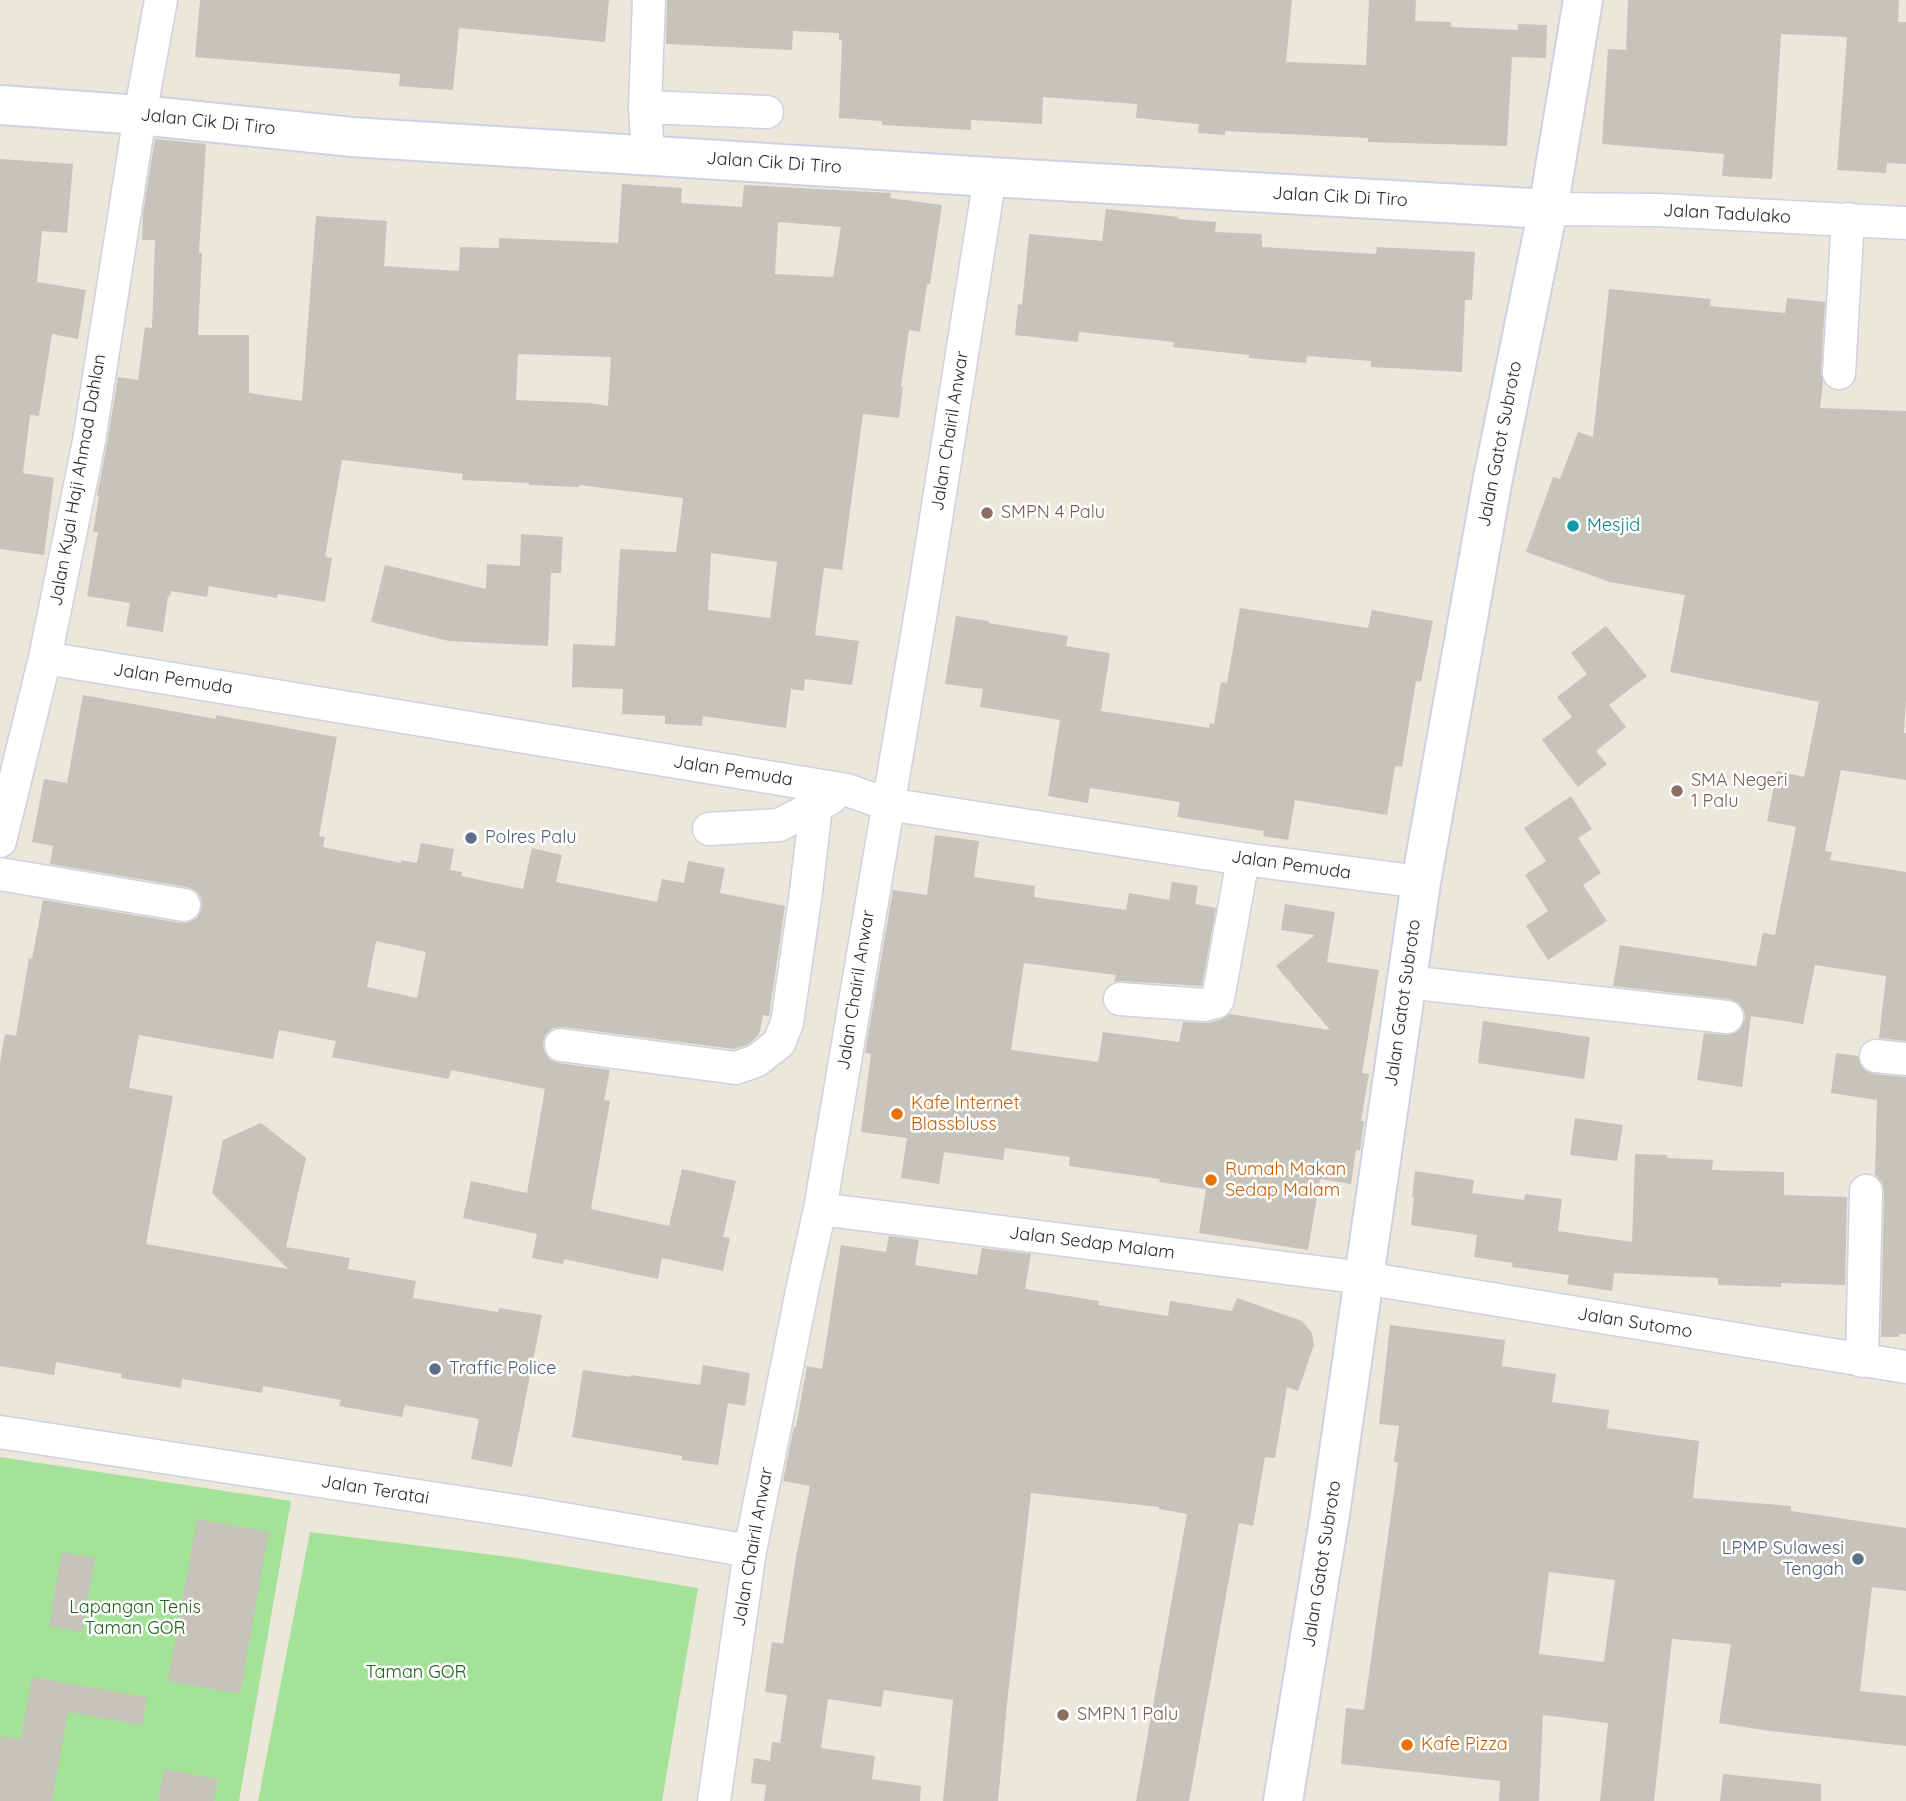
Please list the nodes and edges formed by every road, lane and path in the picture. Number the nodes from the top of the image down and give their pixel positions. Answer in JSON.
{"nodes":[{"id":1,"x":161,"y":0,"type":"edge"},
{"id":2,"x":649,"y":0,"type":"edge"},
{"id":3,"x":1583,"y":0,"type":"edge"},
{"id":4,"x":0,"y":105,"type":"edge"},
{"id":5,"x":645,"y":107,"type":"junction"},
{"id":6,"x":766,"y":112,"type":"dead end"},
{"id":7,"x":140,"y":115,"type":"junction"},
{"id":8,"x":648,"y":155,"type":"junction"},
{"id":9,"x":990,"y":177,"type":"junction"},
{"id":10,"x":1548,"y":209,"type":"junction"},
{"id":11,"x":1848,"y":219,"type":"junction"},
{"id":12,"x":1906,"y":223,"type":"edge"},
{"id":13,"x":1839,"y":373,"type":"dead end"},
{"id":14,"x":45,"y":658,"type":"junction"},
{"id":15,"x":847,"y":790,"type":"junction"},
{"id":16,"x":887,"y":804,"type":"junction"},
{"id":17,"x":816,"y":806,"type":"junction"},
{"id":18,"x":709,"y":829,"type":"dead end"},
{"id":19,"x":0,"y":841,"type":"edge"},
{"id":20,"x":1243,"y":859,"type":"junction"},
{"id":21,"x":0,"y":874,"type":"edge"},
{"id":22,"x":1421,"y":882,"type":"junction"},
{"id":23,"x":184,"y":905,"type":"dead end"},
{"id":24,"x":1406,"y":982,"type":"junction"},
{"id":25,"x":1120,"y":999,"type":"dead end"},
{"id":26,"x":1727,"y":1017,"type":"dead end"},
{"id":27,"x":561,"y":1045,"type":"dead end"},
{"id":28,"x":1866,"y":1191,"type":"dead end"},
{"id":29,"x":820,"y":1209,"type":"junction"},
{"id":30,"x":1364,"y":1278,"type":"junction"},
{"id":31,"x":1862,"y":1361,"type":"junction"},
{"id":32,"x":1906,"y":1367,"type":"edge"},
{"id":33,"x":0,"y":1432,"type":"edge"},
{"id":34,"x":750,"y":1551,"type":"junction"},
{"id":35,"x":714,"y":1801,"type":"edge"},
{"id":36,"x":1283,"y":1801,"type":"edge"}],
"edges":[{"from":1,"to":7,"type":"street","name":"Jalan Kyai Haji Ahmad Dahlan"},
{"from":2,"to":5,"type":"street"},
{"from":3,"to":10,"type":"street","name":"Jalan Gatot Subroto"},
{"from":4,"to":7,"type":"street","name":"Jalan Cik Di Tiro"},
{"from":5,"to":6,"type":"street"},
{"from":5,"to":8,"type":"street"},
{"from":7,"to":8,"type":"street","name":"Jalan Cik Di Tiro"},
{"from":7,"to":14,"type":"street","name":"Jalan Kyai Haji Ahmad Dahlan"},
{"from":8,"to":9,"type":"street","name":"Jalan Cik Di Tiro"},
{"from":9,"to":10,"type":"street","name":"Jalan Cik Di Tiro"},
{"from":9,"to":16,"type":"street","name":"Jalan Chairil Anwar"},
{"from":10,"to":11,"type":"street","name":"Jalan Tadulako"},
{"from":10,"to":22,"type":"street","name":"Jalan Gatot Subroto"},
{"from":11,"to":12,"type":"street","name":"Jalan Tadulako"},
{"from":11,"to":13,"type":"street"},
{"from":14,"to":15,"type":"street","name":"Jalan Pemuda"},
{"from":14,"to":19,"type":"street","name":"Jalan Kyai Haji Ahmad Dahlan"},
{"from":15,"to":16,"type":"street","name":"Jalan Pemuda"},
{"from":15,"to":17,"type":"street"},
{"from":16,"to":20,"type":"street","name":"Jalan Pemuda"},
{"from":16,"to":29,"type":"street","name":"Jalan Chairil Anwar"},
{"from":17,"to":18,"type":"street"},
{"from":17,"to":27,"type":"street"},
{"from":20,"to":22,"type":"street","name":"Jalan Pemuda"},
{"from":20,"to":25,"type":"street"},
{"from":21,"to":23,"type":"street"},
{"from":22,"to":24,"type":"street","name":"Jalan Gatot Subroto"},
{"from":24,"to":26,"type":"street"},
{"from":24,"to":30,"type":"street","name":"Jalan Gatot Subroto"},
{"from":28,"to":31,"type":"street"},
{"from":29,"to":30,"type":"street","name":"Jalan Sedap Malam"},
{"from":29,"to":34,"type":"street","name":"Jalan Chairil Anwar"},
{"from":30,"to":31,"type":"street","name":"Jalan Sutomo"},
{"from":30,"to":36,"type":"street","name":"Jalan Gatot Subroto"},
{"from":31,"to":32,"type":"street","name":"Jalan Sutomo"},
{"from":33,"to":34,"type":"street","name":"Jalan Teratai"},
{"from":34,"to":35,"type":"street","name":"Jalan Chairil Anwar"}]}
